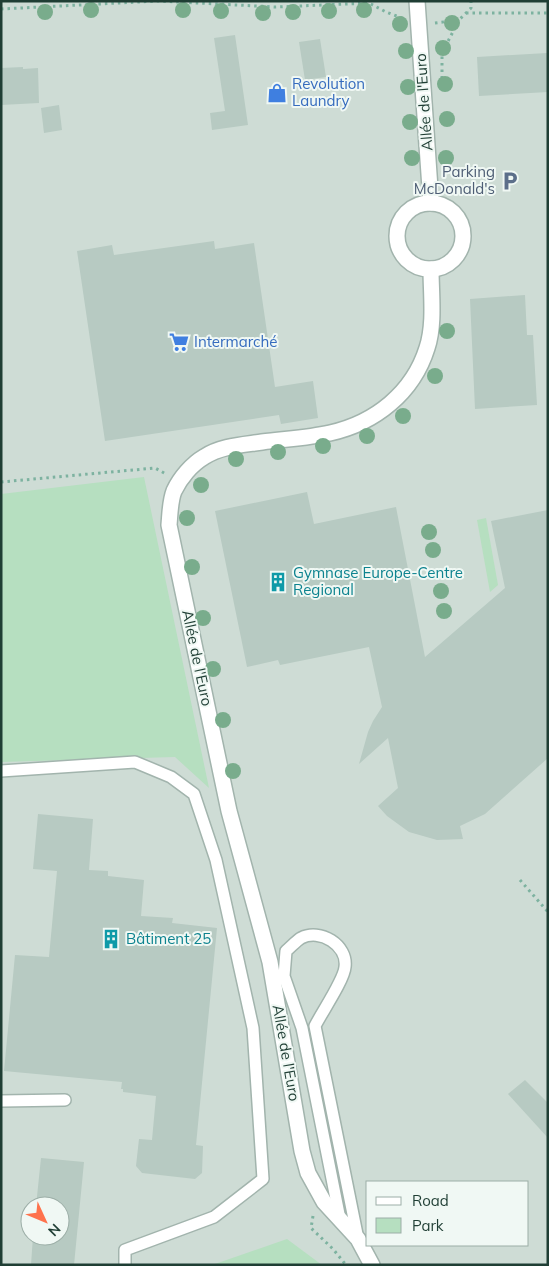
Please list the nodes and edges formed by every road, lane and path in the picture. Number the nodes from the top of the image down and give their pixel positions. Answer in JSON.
{"nodes":[{"id":1,"x":417,"y":1,"type":"edge"},
{"id":2,"x":471,"y":1,"type":"edge"},
{"id":3,"x":158,"y":2,"type":"edge"},
{"id":4,"x":1,"y":9,"type":"edge"},
{"id":5,"x":466,"y":13,"type":"junction"},
{"id":6,"x":548,"y":13,"type":"edge"},
{"id":7,"x":410,"y":21,"type":"dead end"},
{"id":8,"x":440,"y":23,"type":"dead end"},
{"id":9,"x":431,"y":203,"type":"junction"},
{"id":10,"x":431,"y":269,"type":"junction"},
{"id":11,"x":1,"y":482,"type":"edge"},
{"id":12,"x":180,"y":482,"type":"junction"},
{"id":13,"x":1,"y":771,"type":"edge"},
{"id":14,"x":520,"y":880,"type":"dead end"},
{"id":15,"x":548,"y":912,"type":"edge"},
{"id":16,"x":65,"y":1100,"type":"dead end"},
{"id":17,"x":1,"y":1101,"type":"edge"},
{"id":18,"x":324,"y":1202,"type":"junction"},
{"id":19,"x":340,"y":1219,"type":"junction"},
{"id":20,"x":358,"y":1239,"type":"junction"},
{"id":21,"x":125,"y":1265,"type":"edge"},
{"id":22,"x":346,"y":1265,"type":"edge"},
{"id":23,"x":372,"y":1265,"type":"edge"}],
"edges":[{"from":1,"to":9,"type":"street","name":"Allée de l'Euro"},
{"from":2,"to":5,"type":"path"},
{"from":3,"to":4,"type":"path"},
{"from":3,"to":7,"type":"path"},
{"from":5,"to":6,"type":"path"},
{"from":5,"to":8,"type":"path"},
{"from":9,"to":10,"type":"street"},
{"from":9,"to":10,"type":"street"},
{"from":10,"to":12,"type":"street","name":"Allée de l'Euro"},
{"from":11,"to":12,"type":"path"},
{"from":12,"to":18,"type":"street","name":"Allée de l'Euro"},
{"from":13,"to":21,"type":"lane"},
{"from":14,"to":15,"type":"path"},
{"from":16,"to":17,"type":"lane"},
{"from":18,"to":19,"type":"street","name":"Allée de l'Euro"},
{"from":18,"to":22,"type":"path"},
{"from":19,"to":20,"type":"street","name":"Allée de l'Euro"},
{"from":19,"to":20,"type":"lane"},
{"from":20,"to":23,"type":"street","name":"Allée de l'Euro"}]}
